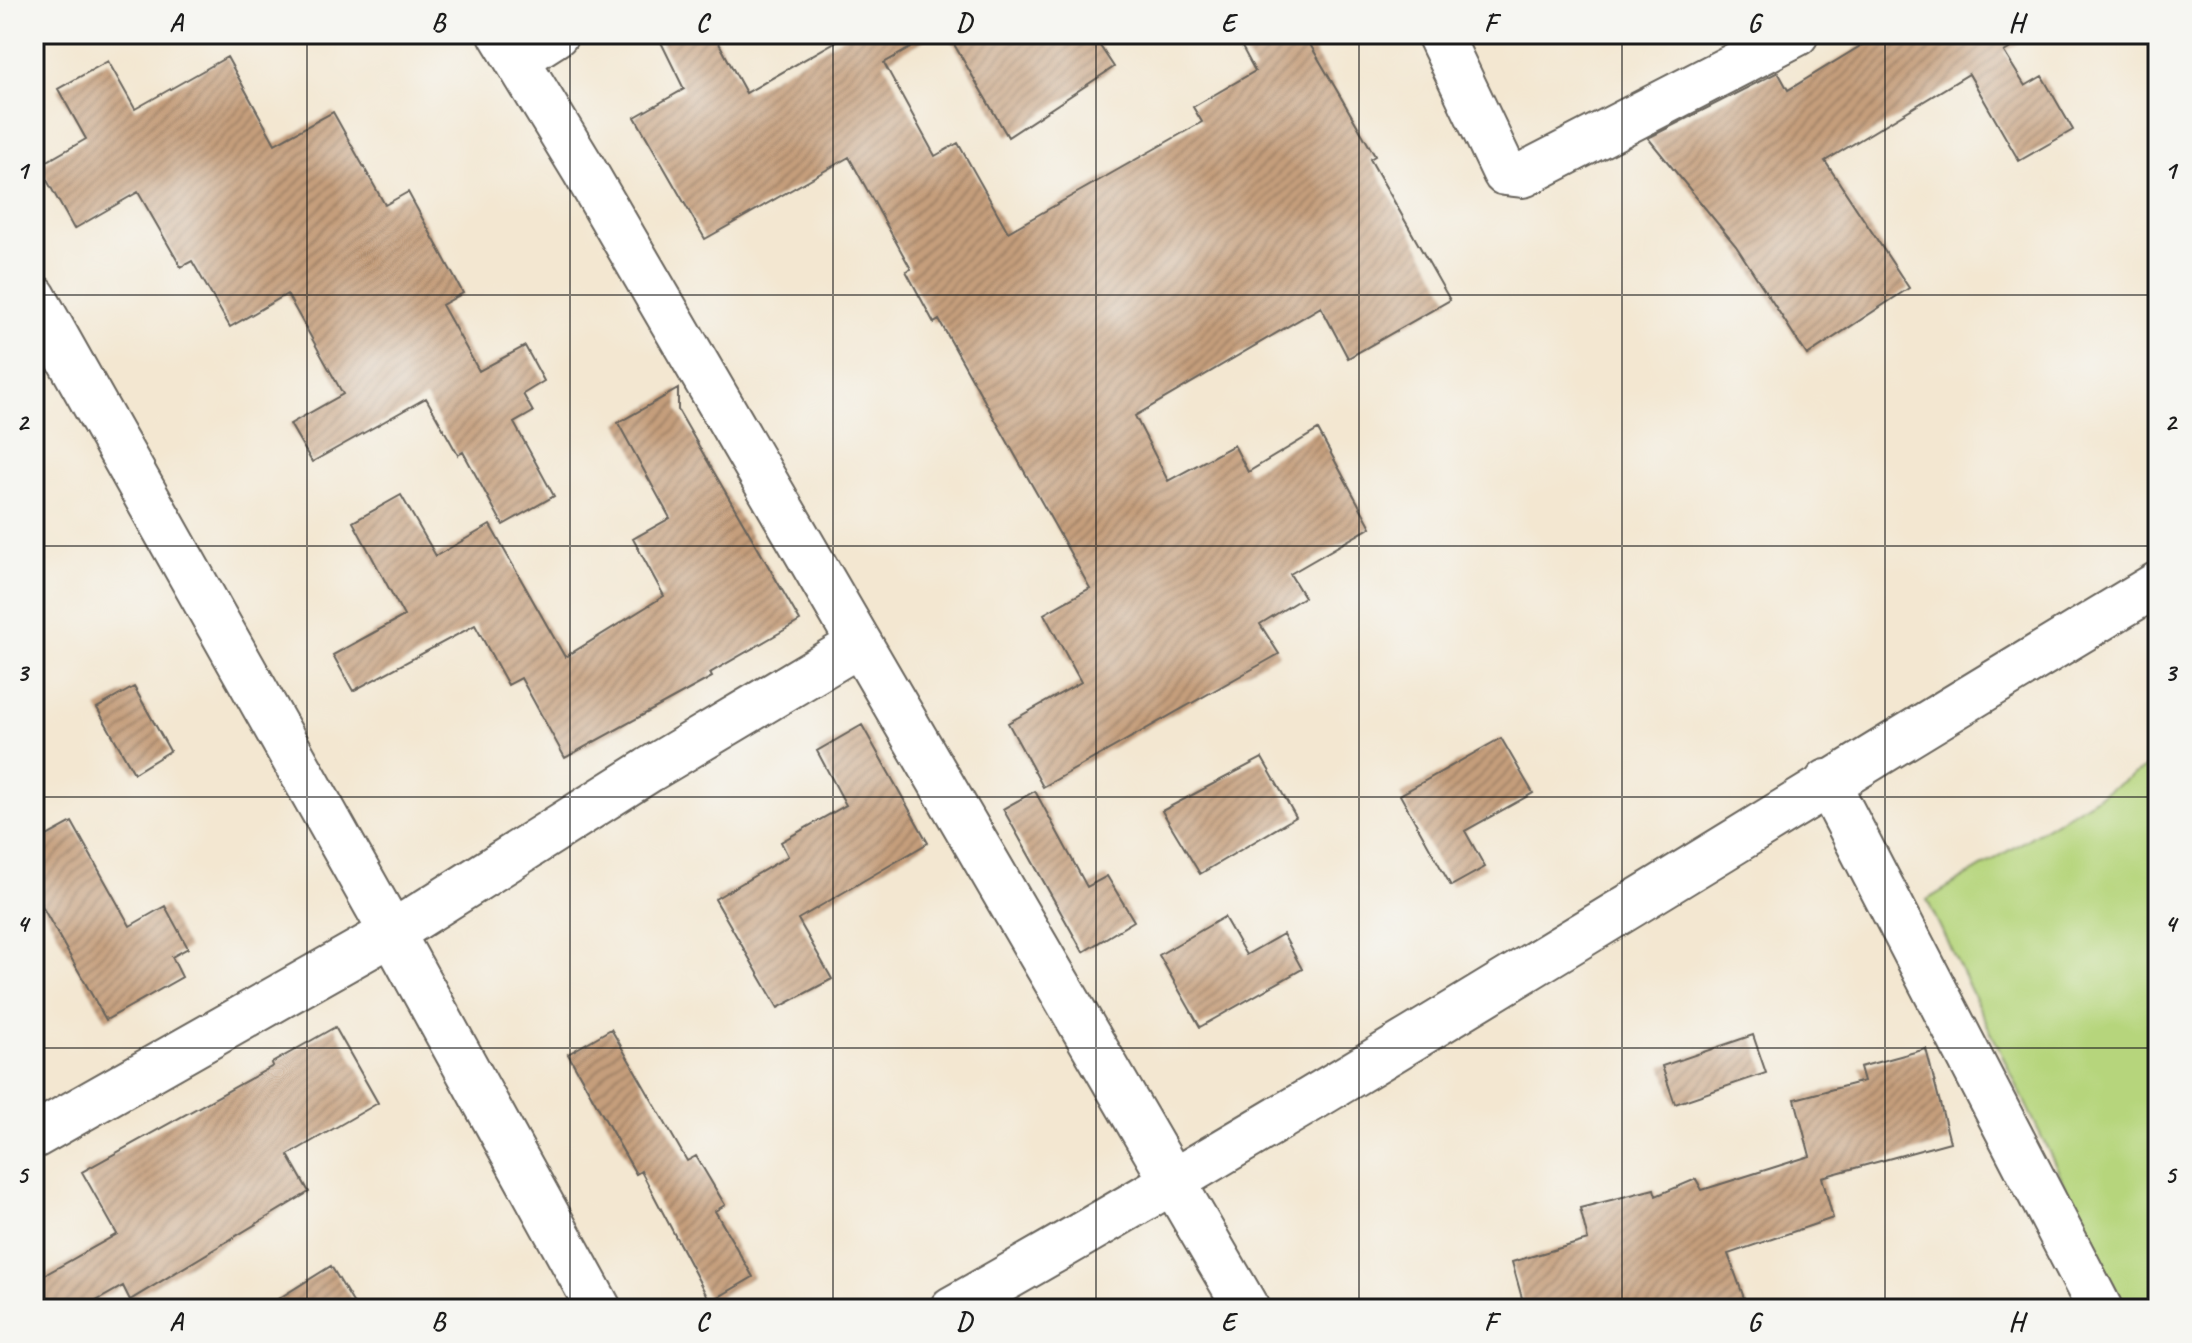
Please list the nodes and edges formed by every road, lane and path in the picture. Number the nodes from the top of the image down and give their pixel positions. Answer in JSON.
{"nodes":[{"id":1,"x":556,"y":34,"type":"edge"},
{"id":2,"x":1439,"y":34,"type":"edge"},
{"id":3,"x":1796,"y":34,"type":"edge"},
{"id":4,"x":509,"y":47,"type":"edge"},
{"id":5,"x":34,"y":297,"type":"edge"},
{"id":6,"x":2158,"y":584,"type":"edge"},
{"id":7,"x":858,"y":645,"type":"junction"},
{"id":8,"x":1827,"y":782,"type":"junction"},
{"id":9,"x":392,"y":933,"type":"junction"},
{"id":10,"x":34,"y":1136,"type":"edge"},
{"id":11,"x":1174,"y":1183,"type":"junction"},
{"id":12,"x":599,"y":1309,"type":"edge"},
{"id":13,"x":952,"y":1309,"type":"edge"},
{"id":14,"x":1247,"y":1309,"type":"edge"},
{"id":15,"x":2100,"y":1309,"type":"edge"}],
"edges":[{"from":1,"to":4,"type":"street"},
{"from":2,"to":3,"type":"street"},
{"from":4,"to":7,"type":"street"},
{"from":5,"to":9,"type":"street"},
{"from":6,"to":8,"type":"street"},
{"from":7,"to":9,"type":"street"},
{"from":7,"to":11,"type":"street"},
{"from":8,"to":11,"type":"street"},
{"from":8,"to":15,"type":"street"},
{"from":9,"to":10,"type":"street"},
{"from":9,"to":12,"type":"street"},
{"from":11,"to":13,"type":"street"},
{"from":11,"to":14,"type":"street"}]}
